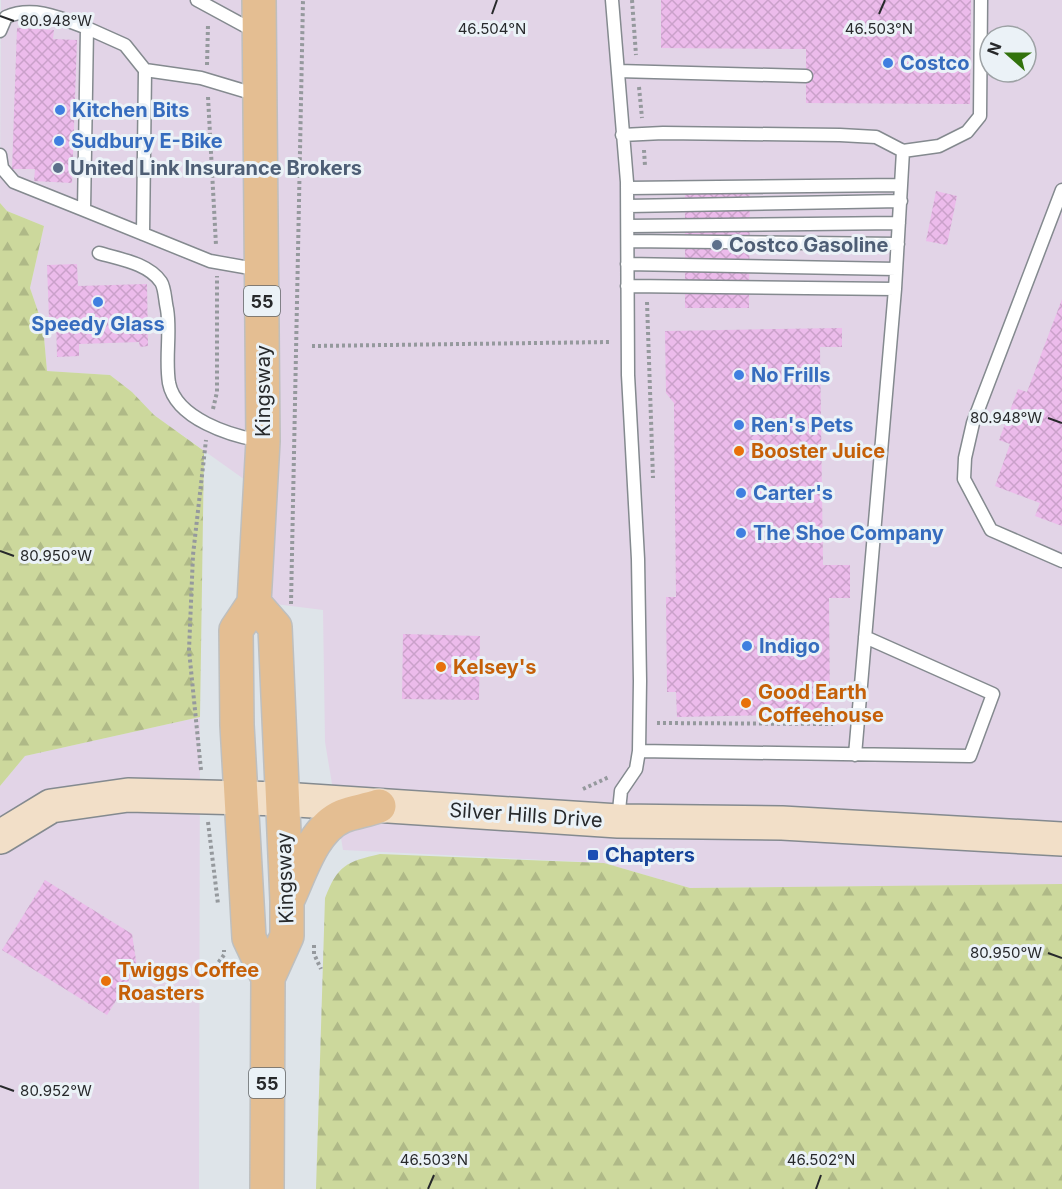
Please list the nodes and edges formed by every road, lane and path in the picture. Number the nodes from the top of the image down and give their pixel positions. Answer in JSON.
{"nodes":[{"id":1,"x":259,"y":0,"type":"edge"},
{"id":2,"x":303,"y":0,"type":"edge"},
{"id":3,"x":612,"y":0,"type":"edge"},
{"id":4,"x":981,"y":0,"type":"edge"},
{"id":5,"x":202,"y":3,"type":"edge"},
{"id":6,"x":87,"y":28,"type":"junction"},
{"id":7,"x":0,"y":31,"type":"edge"},
{"id":8,"x":259,"y":34,"type":"junction"},
{"id":9,"x":145,"y":70,"type":"junction"},
{"id":10,"x":618,"y":71,"type":"junction"},
{"id":11,"x":806,"y":76,"type":"dead end"},
{"id":12,"x":207,"y":80,"type":"junction"},
{"id":13,"x":260,"y":96,"type":"junction"},
{"id":14,"x":622,"y":135,"type":"junction"},
{"id":15,"x":903,"y":151,"type":"junction"},
{"id":16,"x":0,"y":154,"type":"edge"},
{"id":17,"x":901,"y":185,"type":"junction"},
{"id":18,"x":627,"y":188,"type":"junction"},
{"id":19,"x":1062,"y":190,"type":"edge"},
{"id":20,"x":901,"y":201,"type":"junction"},
{"id":21,"x":627,"y":206,"type":"junction"},
{"id":22,"x":84,"y":210,"type":"junction"},
{"id":23,"x":899,"y":223,"type":"junction"},
{"id":24,"x":628,"y":226,"type":"junction"},
{"id":25,"x":144,"y":234,"type":"junction"},
{"id":26,"x":628,"y":241,"type":"junction"},
{"id":27,"x":898,"y":244,"type":"junction"},
{"id":28,"x":99,"y":253,"type":"dead end"},
{"id":29,"x":217,"y":262,"type":"junction"},
{"id":30,"x":627,"y":264,"type":"junction"},
{"id":31,"x":896,"y":269,"type":"junction"},
{"id":32,"x":262,"y":270,"type":"junction"},
{"id":33,"x":627,"y":286,"type":"junction"},
{"id":34,"x":896,"y":289,"type":"junction"},
{"id":35,"x":628,"y":342,"type":"junction"},
{"id":36,"x":650,"y":342,"type":"dead end"},
{"id":37,"x":312,"y":346,"type":"dead end"},
{"id":38,"x":210,"y":423,"type":"junction"},
{"id":39,"x":263,"y":441,"type":"junction"},
{"id":40,"x":1062,"y":561,"type":"edge"},
{"id":41,"x":254,"y":603,"type":"junction"},
{"id":42,"x":292,"y":616,"type":"dead end"},
{"id":43,"x":865,"y":637,"type":"junction"},
{"id":44,"x":657,"y":723,"type":"dead end"},
{"id":45,"x":833,"y":724,"type":"dead end"},
{"id":46,"x":639,"y":751,"type":"junction"},
{"id":47,"x":855,"y":755,"type":"junction"},
{"id":48,"x":205,"y":797,"type":"junction"},
{"id":49,"x":242,"y":798,"type":"junction"},
{"id":50,"x":282,"y":799,"type":"junction"},
{"id":51,"x":379,"y":807,"type":"junction"},
{"id":52,"x":618,"y":821,"type":"junction"},
{"id":53,"x":0,"y":837,"type":"edge"},
{"id":54,"x":1062,"y":839,"type":"edge"},
{"id":55,"x":287,"y":902,"type":"junction"},
{"id":56,"x":218,"y":909,"type":"dead end"},
{"id":57,"x":223,"y":943,"type":"dead end"},
{"id":58,"x":314,"y":943,"type":"dead end"},
{"id":59,"x":215,"y":967,"type":"dead end"},
{"id":60,"x":321,"y":969,"type":"dead end"},
{"id":61,"x":268,"y":978,"type":"junction"},
{"id":62,"x":267,"y":1189,"type":"edge"}],
"edges":[{"from":1,"to":8,"type":"main road","name":"Kingsway","number":"55"},
{"from":2,"to":42,"type":"path"},
{"from":3,"to":10,"type":"lane"},
{"from":4,"to":15,"type":"lane"},
{"from":5,"to":8,"type":"lane"},
{"from":5,"to":12,"type":"path"},
{"from":6,"to":7,"type":"lane"},
{"from":6,"to":9,"type":"lane"},
{"from":6,"to":22,"type":"lane"},
{"from":8,"to":13,"type":"main road","name":"Kingsway","number":"55"},
{"from":9,"to":12,"type":"lane"},
{"from":9,"to":25,"type":"lane"},
{"from":10,"to":11,"type":"lane"},
{"from":10,"to":14,"type":"lane"},
{"from":12,"to":13,"type":"lane"},
{"from":12,"to":29,"type":"path"},
{"from":13,"to":32,"type":"main road","name":"Kingsway","number":"55"},
{"from":14,"to":15,"type":"lane"},
{"from":14,"to":18,"type":"lane"},
{"from":15,"to":17,"type":"lane"},
{"from":16,"to":22,"type":"lane"},
{"from":17,"to":18,"type":"lane"},
{"from":17,"to":20,"type":"lane"},
{"from":18,"to":21,"type":"lane"},
{"from":19,"to":40,"type":"lane"},
{"from":20,"to":21,"type":"lane"},
{"from":20,"to":23,"type":"lane"},
{"from":21,"to":24,"type":"lane"},
{"from":22,"to":25,"type":"lane"},
{"from":23,"to":24,"type":"lane"},
{"from":23,"to":27,"type":"lane"},
{"from":24,"to":26,"type":"lane"},
{"from":25,"to":29,"type":"lane"},
{"from":26,"to":27,"type":"lane"},
{"from":26,"to":30,"type":"lane"},
{"from":27,"to":31,"type":"lane"},
{"from":28,"to":38,"type":"lane"},
{"from":29,"to":32,"type":"lane"},
{"from":29,"to":38,"type":"path"},
{"from":30,"to":31,"type":"lane"},
{"from":30,"to":33,"type":"lane"},
{"from":31,"to":34,"type":"lane"},
{"from":32,"to":39,"type":"main road","name":"Kingsway","number":"55"},
{"from":33,"to":34,"type":"lane"},
{"from":33,"to":35,"type":"lane"},
{"from":34,"to":43,"type":"lane"},
{"from":35,"to":36,"type":"path"},
{"from":35,"to":37,"type":"path"},
{"from":35,"to":46,"type":"lane"},
{"from":38,"to":39,"type":"lane"},
{"from":38,"to":48,"type":"path"},
{"from":39,"to":41,"type":"main road","name":"Kingsway","number":"55"},
{"from":41,"to":49,"type":"main road","name":"Kingsway","number":"55"},
{"from":41,"to":50,"type":"main road","name":"Kingsway","number":"55"},
{"from":43,"to":47,"type":"lane"},
{"from":43,"to":47,"type":"lane"},
{"from":44,"to":45,"type":"path"},
{"from":46,"to":47,"type":"lane"},
{"from":46,"to":52,"type":"lane"},
{"from":48,"to":49,"type":"street","name":"Silver Hills Drive"},
{"from":48,"to":53,"type":"street","name":"Silver Hills Drive"},
{"from":48,"to":56,"type":"path"},
{"from":49,"to":50,"type":"street","name":"Silver Hills Drive"},
{"from":49,"to":61,"type":"main road","name":"Kingsway","number":"55"},
{"from":50,"to":51,"type":"street","name":"Silver Hills Drive"},
{"from":50,"to":55,"type":"main road","name":"Kingsway","number":"55"},
{"from":51,"to":52,"type":"street","name":"Silver Hills Drive"},
{"from":51,"to":55,"type":"main road"},
{"from":52,"to":54,"type":"street","name":"Silver Hills Drive"},
{"from":55,"to":61,"type":"main road","name":"Kingsway","number":"55"},
{"from":57,"to":59,"type":"path"},
{"from":58,"to":60,"type":"path"},
{"from":61,"to":62,"type":"main road","name":"Kingsway","number":"55"}]}
